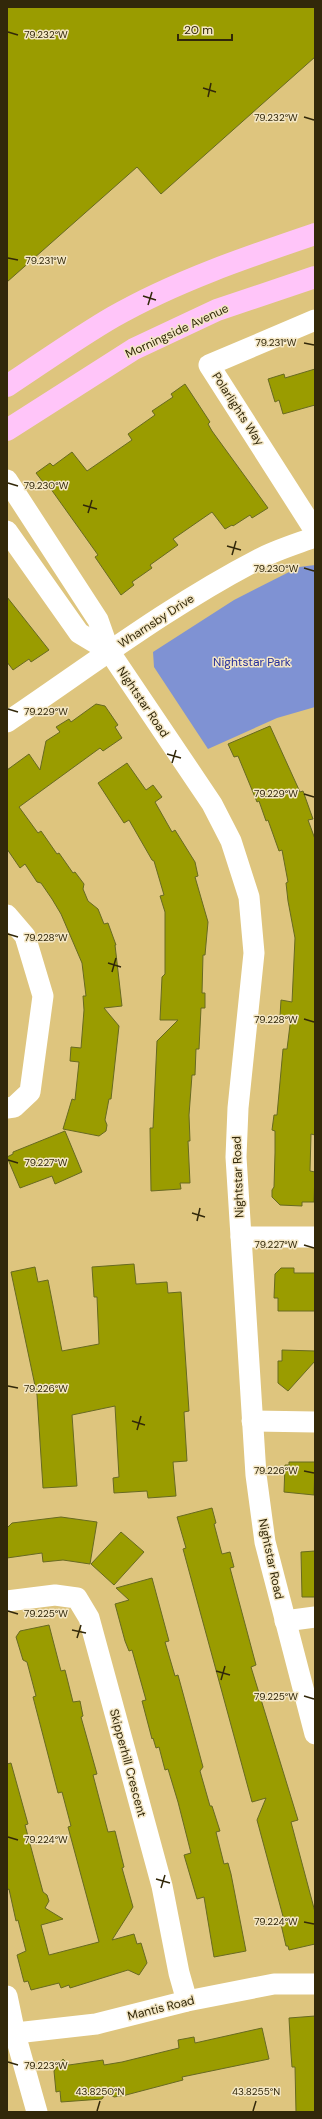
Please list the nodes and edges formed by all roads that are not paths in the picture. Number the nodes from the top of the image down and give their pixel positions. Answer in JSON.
{"nodes":[{"id":1,"x":315,"y":234,"type":"edge"},
{"id":2,"x":315,"y":277,"type":"edge"},
{"id":3,"x":315,"y":320,"type":"edge"},
{"id":4,"x":7,"y":386,"type":"edge"},
{"id":5,"x":7,"y":430,"type":"edge"},
{"id":6,"x":7,"y":480,"type":"edge"},
{"id":7,"x":7,"y":531,"type":"edge"},
{"id":8,"x":315,"y":531,"type":"edge"},
{"id":9,"x":315,"y":537,"type":"edge"},
{"id":10,"x":110,"y":652,"type":"junction"},
{"id":11,"x":7,"y":722,"type":"edge"},
{"id":12,"x":7,"y":915,"type":"edge"},
{"id":13,"x":7,"y":1108,"type":"edge"},
{"id":14,"x":241,"y":1237,"type":"junction"},
{"id":15,"x":315,"y":1237,"type":"edge"},
{"id":16,"x":252,"y":1421,"type":"junction"},
{"id":17,"x":315,"y":1422,"type":"edge"},
{"id":18,"x":7,"y":1601,"type":"edge"},
{"id":19,"x":315,"y":1618,"type":"edge"},
{"id":20,"x":285,"y":1621,"type":"junction"},
{"id":21,"x":315,"y":1734,"type":"edge"},
{"id":22,"x":315,"y":1984,"type":"edge"},
{"id":23,"x":7,"y":1996,"type":"edge"},
{"id":24,"x":187,"y":2001,"type":"junction"},
{"id":25,"x":11,"y":2034,"type":"edge"},
{"id":26,"x":37,"y":2112,"type":"edge"}],
"edges":[{"from":1,"to":4,"type":"main road"},
{"from":2,"to":5,"type":"main road","name":"Morningside Avenue"},
{"from":3,"to":8,"type":"street","name":"Polarlights Way"},
{"from":6,"to":10,"type":"street","name":"Nightstar Road"},
{"from":7,"to":10,"type":"street","name":"Nightstar Road"},
{"from":9,"to":10,"type":"street","name":"Wharnsby Drive"},
{"from":10,"to":11,"type":"street","name":"Wharnsby Drive"},
{"from":10,"to":14,"type":"street","name":"Nightstar Road"},
{"from":12,"to":13,"type":"street"},
{"from":14,"to":15,"type":"street"},
{"from":14,"to":16,"type":"street","name":"Nightstar Road"},
{"from":16,"to":17,"type":"street"},
{"from":16,"to":20,"type":"street","name":"Nightstar Road"},
{"from":18,"to":24,"type":"street","name":"Skipperhill Crescent"},
{"from":19,"to":20,"type":"street"},
{"from":20,"to":21,"type":"street","name":"Nightstar Road"},
{"from":22,"to":24,"type":"street","name":"Mantis Road"},
{"from":23,"to":25,"type":"street"},
{"from":24,"to":25,"type":"street","name":"Mantis Road"},
{"from":25,"to":26,"type":"street"}]}
